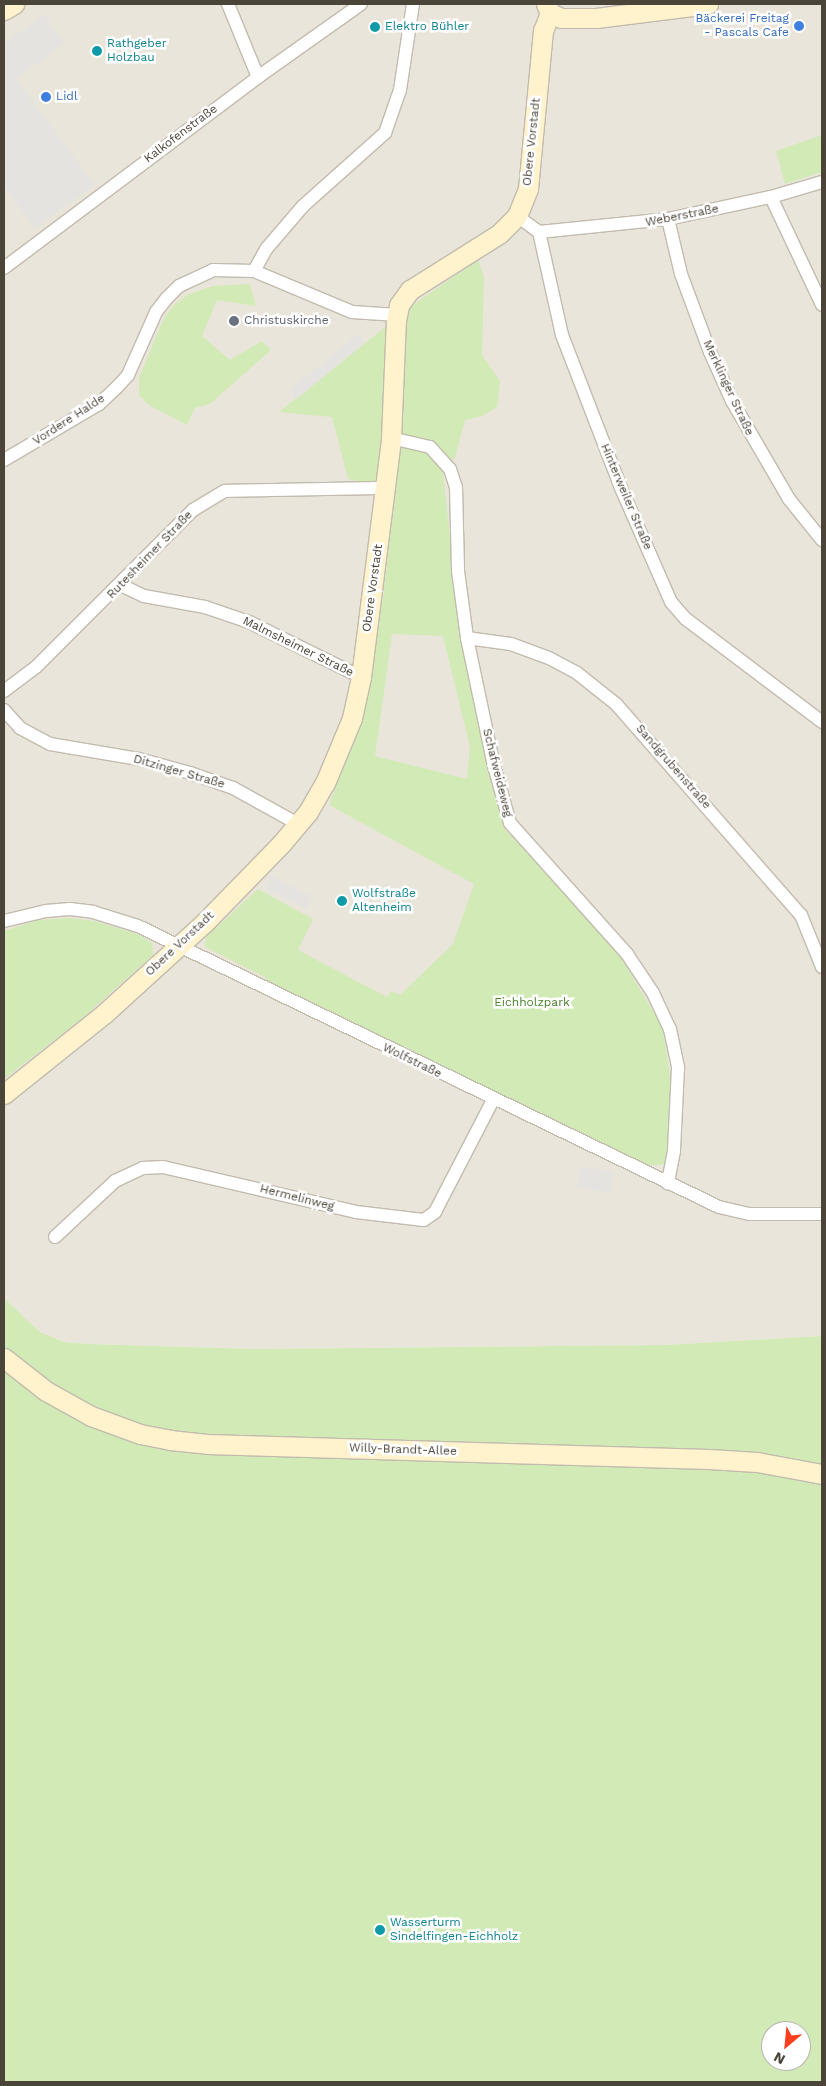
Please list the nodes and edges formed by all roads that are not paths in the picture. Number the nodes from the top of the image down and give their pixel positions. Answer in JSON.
{"nodes":[{"id":1,"x":228,"y":4,"type":"edge"},
{"id":2,"x":361,"y":4,"type":"edge"},
{"id":3,"x":413,"y":4,"type":"edge"},
{"id":4,"x":708,"y":4,"type":"edge"},
{"id":5,"x":548,"y":8,"type":"edge"},
{"id":6,"x":258,"y":77,"type":"junction"},
{"id":7,"x":822,"y":182,"type":"edge"},
{"id":8,"x":771,"y":197,"type":"junction"},
{"id":9,"x":517,"y":216,"type":"junction"},
{"id":10,"x":668,"y":219,"type":"junction"},
{"id":11,"x":539,"y":232,"type":"junction"},
{"id":12,"x":4,"y":268,"type":"edge"},
{"id":13,"x":254,"y":271,"type":"junction"},
{"id":14,"x":822,"y":305,"type":"edge"},
{"id":15,"x":397,"y":315,"type":"junction"},
{"id":16,"x":391,"y":438,"type":"junction"},
{"id":17,"x":4,"y":460,"type":"edge"},
{"id":18,"x":386,"y":488,"type":"junction"},
{"id":19,"x":822,"y":540,"type":"edge"},
{"id":20,"x":121,"y":585,"type":"junction"},
{"id":21,"x":467,"y":638,"type":"junction"},
{"id":22,"x":361,"y":677,"type":"junction"},
{"id":23,"x":4,"y":691,"type":"edge"},
{"id":24,"x":4,"y":710,"type":"edge"},
{"id":25,"x":822,"y":722,"type":"edge"},
{"id":26,"x":298,"y":824,"type":"junction"},
{"id":27,"x":4,"y":921,"type":"edge"},
{"id":28,"x":178,"y":946,"type":"junction"},
{"id":29,"x":822,"y":967,"type":"edge"},
{"id":30,"x":4,"y":1094,"type":"edge"},
{"id":31,"x":493,"y":1100,"type":"junction"},
{"id":32,"x":668,"y":1183,"type":"junction"},
{"id":33,"x":822,"y":1214,"type":"edge"},
{"id":34,"x":55,"y":1236,"type":"dead end"},
{"id":35,"x":4,"y":1358,"type":"edge"},
{"id":36,"x":822,"y":1474,"type":"edge"}],
"edges":[{"from":1,"to":6,"type":"street"},
{"from":2,"to":6,"type":"street","name":"Kalkofenstraße"},
{"from":3,"to":13,"type":"street"},
{"from":4,"to":5,"type":"main road"},
{"from":5,"to":9,"type":"main road","name":"Obere Vorstadt"},
{"from":6,"to":12,"type":"street","name":"Kalkofenstraße"},
{"from":7,"to":8,"type":"street","name":"Weberstraße"},
{"from":8,"to":10,"type":"street","name":"Weberstraße"},
{"from":8,"to":14,"type":"street"},
{"from":9,"to":11,"type":"street"},
{"from":9,"to":15,"type":"main road","name":"Obere Vorstadt"},
{"from":10,"to":11,"type":"street","name":"Weberstraße"},
{"from":10,"to":19,"type":"street","name":"Merklinger Straße"},
{"from":11,"to":25,"type":"street","name":"Hinterweiler Straße"},
{"from":13,"to":15,"type":"street","name":"Vordere Halde"},
{"from":13,"to":17,"type":"street","name":"Vordere Halde"},
{"from":15,"to":16,"type":"main road","name":"Obere Vorstadt"},
{"from":16,"to":18,"type":"main road","name":"Obere Vorstadt"},
{"from":16,"to":21,"type":"street","name":"Schafweideweg"},
{"from":18,"to":20,"type":"street","name":"Rutesheimer Straße"},
{"from":18,"to":22,"type":"main road","name":"Obere Vorstadt"},
{"from":20,"to":22,"type":"street","name":"Malmsheimer Straße"},
{"from":20,"to":23,"type":"street","name":"Rutesheimer Straße"},
{"from":21,"to":29,"type":"street","name":"Sandgrubenstraße"},
{"from":21,"to":32,"type":"street","name":"Schafweideweg"},
{"from":22,"to":26,"type":"main road","name":"Obere Vorstadt"},
{"from":24,"to":26,"type":"street","name":"Ditzinger Straße"},
{"from":26,"to":28,"type":"main road","name":"Obere Vorstadt"},
{"from":27,"to":28,"type":"street","name":"Wolfstraße"},
{"from":28,"to":30,"type":"main road","name":"Obere Vorstadt"},
{"from":28,"to":31,"type":"street","name":"Wolfstraße"},
{"from":31,"to":32,"type":"street","name":"Wolfstraße"},
{"from":31,"to":34,"type":"street","name":"Hermelinweg"},
{"from":32,"to":33,"type":"street","name":"Wolfstraße"},
{"from":35,"to":36,"type":"main road","name":"Willy-Brandt-Allee"}]}
